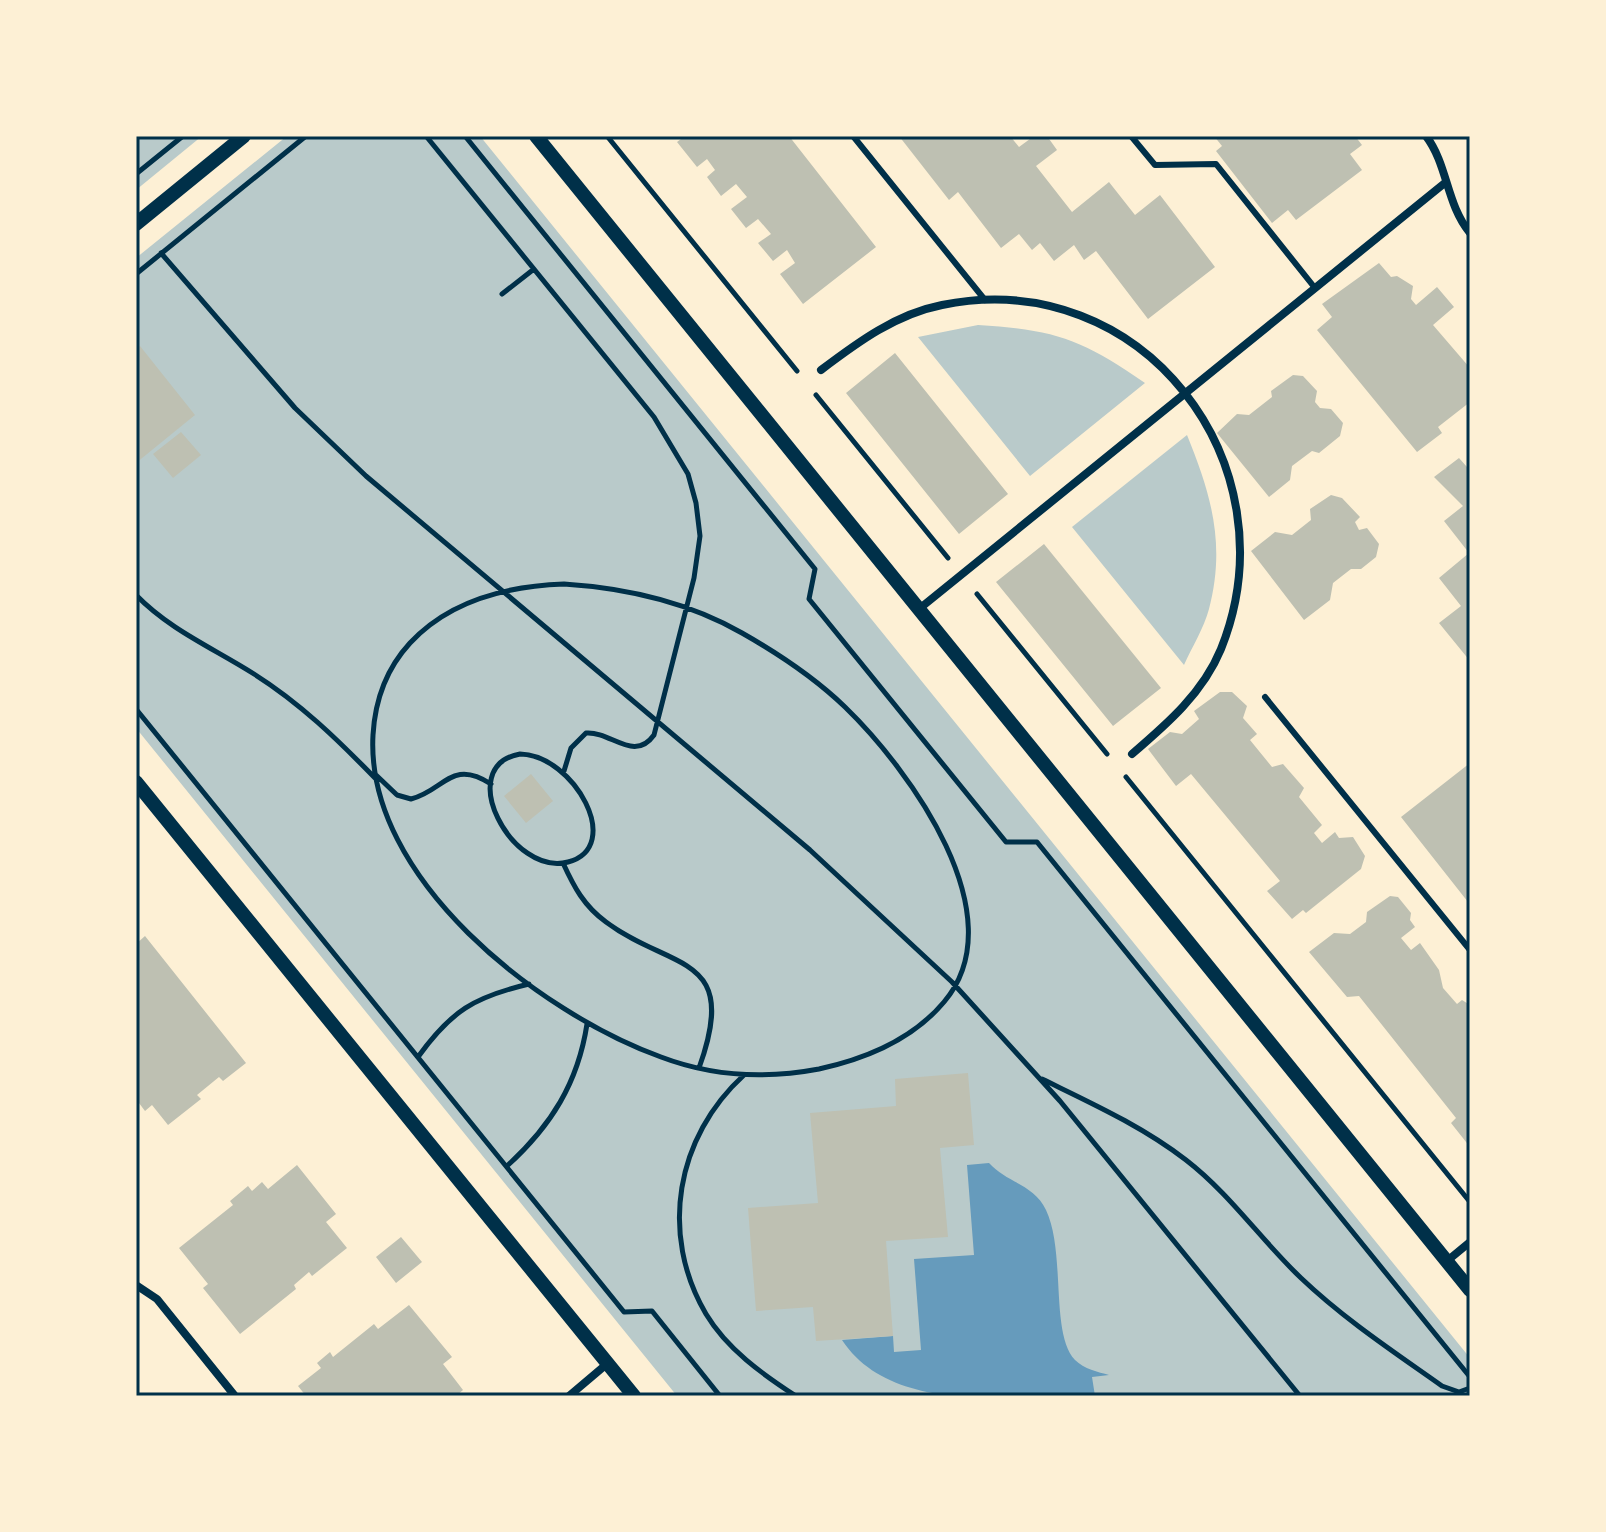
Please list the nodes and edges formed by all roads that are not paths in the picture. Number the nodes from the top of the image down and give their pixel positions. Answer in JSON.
{"nodes":[{"id":1,"x":244,"y":136,"type":"edge"},
{"id":2,"x":536,"y":136,"type":"edge"},
{"id":3,"x":853,"y":136,"type":"edge"},
{"id":4,"x":1131,"y":136,"type":"edge"},
{"id":5,"x":1426,"y":136,"type":"edge"},
{"id":6,"x":1446,"y":182,"type":"junction"},
{"id":7,"x":136,"y":224,"type":"edge"},
{"id":8,"x":1470,"y":233,"type":"edge"},
{"id":9,"x":1315,"y":288,"type":"junction"},
{"id":10,"x":985,"y":300,"type":"junction"},
{"id":11,"x":821,"y":370,"type":"dead end"},
{"id":12,"x":1187,"y":392,"type":"junction"},
{"id":13,"x":919,"y":609,"type":"junction"},
{"id":14,"x":1265,"y":697,"type":"dead end"},
{"id":15,"x":1132,"y":754,"type":"dead end"},
{"id":16,"x":136,"y":782,"type":"edge"},
{"id":17,"x":1470,"y":950,"type":"edge"},
{"id":18,"x":1470,"y":1242,"type":"edge"},
{"id":19,"x":1447,"y":1261,"type":"junction"},
{"id":20,"x":136,"y":1285,"type":"edge"},
{"id":21,"x":1470,"y":1290,"type":"edge"},
{"id":22,"x":608,"y":1363,"type":"junction"},
{"id":23,"x":235,"y":1396,"type":"edge"},
{"id":24,"x":569,"y":1396,"type":"edge"},
{"id":25,"x":634,"y":1396,"type":"edge"}],
"edges":[{"from":1,"to":7,"type":"street"},
{"from":2,"to":13,"type":"street"},
{"from":3,"to":10,"type":"lane"},
{"from":4,"to":9,"type":"lane"},
{"from":5,"to":6,"type":"street"},
{"from":6,"to":8,"type":"street"},
{"from":6,"to":9,"type":"street"},
{"from":9,"to":12,"type":"street"},
{"from":10,"to":11,"type":"street"},
{"from":10,"to":12,"type":"street"},
{"from":12,"to":13,"type":"street"},
{"from":12,"to":15,"type":"street"},
{"from":13,"to":19,"type":"street"},
{"from":14,"to":17,"type":"lane"},
{"from":16,"to":22,"type":"street"},
{"from":18,"to":19,"type":"street"},
{"from":19,"to":21,"type":"street"},
{"from":20,"to":23,"type":"street"},
{"from":22,"to":24,"type":"street"},
{"from":22,"to":25,"type":"street"}]}
